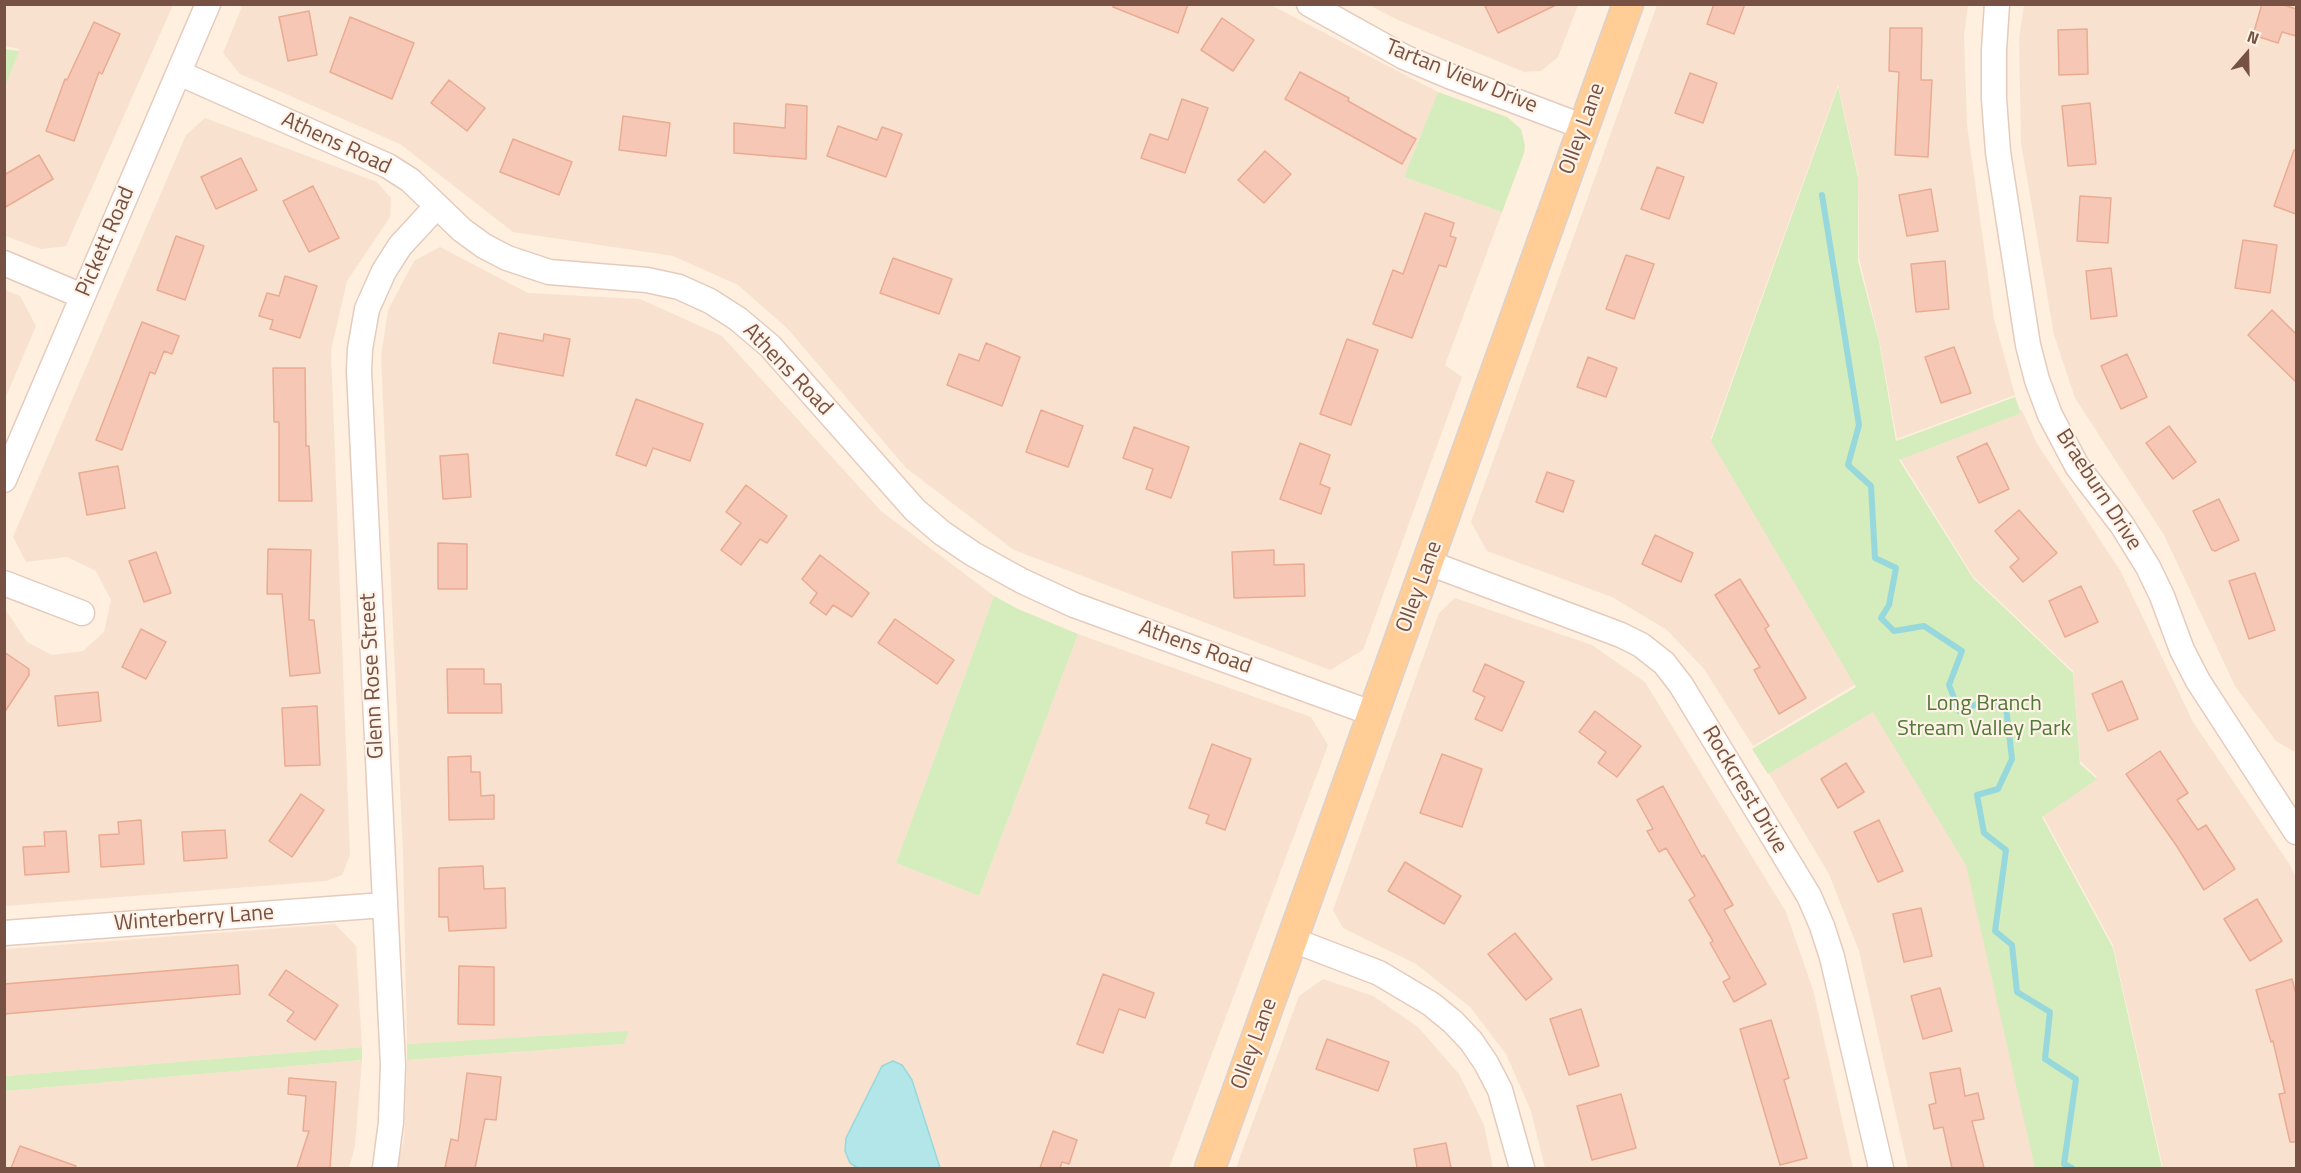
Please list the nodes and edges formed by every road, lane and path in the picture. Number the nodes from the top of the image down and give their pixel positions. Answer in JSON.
{"nodes":[{"id":1,"x":208,"y":4,"type":"edge"},
{"id":2,"x":1309,"y":4,"type":"edge"},
{"id":3,"x":1628,"y":4,"type":"edge"},
{"id":4,"x":1997,"y":4,"type":"edge"},
{"id":5,"x":179,"y":73,"type":"junction"},
{"id":6,"x":1584,"y":127,"type":"junction"},
{"id":7,"x":436,"y":207,"type":"junction"},
{"id":8,"x":4,"y":263,"type":"edge"},
{"id":9,"x":82,"y":296,"type":"junction"},
{"id":10,"x":4,"y":480,"type":"edge"},
{"id":11,"x":1429,"y":563,"type":"junction"},
{"id":12,"x":4,"y":583,"type":"edge"},
{"id":13,"x":82,"y":613,"type":"dead end"},
{"id":14,"x":1374,"y":714,"type":"junction"},
{"id":15,"x":2287,"y":797,"type":"edge"},
{"id":16,"x":2296,"y":832,"type":"edge"},
{"id":17,"x":384,"y":905,"type":"junction"},
{"id":18,"x":4,"y":933,"type":"edge"},
{"id":19,"x":1293,"y":940,"type":"junction"},
{"id":20,"x":385,"y":1168,"type":"edge"},
{"id":21,"x":1210,"y":1168,"type":"edge"},
{"id":22,"x":1522,"y":1168,"type":"edge"},
{"id":23,"x":1881,"y":1168,"type":"edge"}],
"edges":[{"from":1,"to":5,"type":"street","name":"Pickett Road"},
{"from":2,"to":6,"type":"street","name":"Tartan View Drive"},
{"from":3,"to":6,"type":"main road","name":"Olley Lane"},
{"from":4,"to":15,"type":"street","name":"Braeburn Drive"},
{"from":5,"to":7,"type":"street","name":"Athens Road"},
{"from":5,"to":9,"type":"street","name":"Pickett Road"},
{"from":6,"to":11,"type":"main road","name":"Olley Lane"},
{"from":7,"to":14,"type":"street","name":"Athens Road"},
{"from":7,"to":17,"type":"street","name":"Glenn Rose Street"},
{"from":8,"to":9,"type":"street"},
{"from":9,"to":10,"type":"street","name":"Pickett Road"},
{"from":11,"to":14,"type":"main road","name":"Olley Lane"},
{"from":11,"to":23,"type":"street","name":"Rockcrest Drive"},
{"from":12,"to":13,"type":"street"},
{"from":14,"to":19,"type":"main road","name":"Olley Lane"},
{"from":15,"to":16,"type":"street","name":"Braeburn Drive"},
{"from":17,"to":18,"type":"street","name":"Winterberry Lane"},
{"from":17,"to":20,"type":"street","name":"Glenn Rose Street"},
{"from":19,"to":21,"type":"main road","name":"Olley Lane"},
{"from":19,"to":22,"type":"street"}]}
